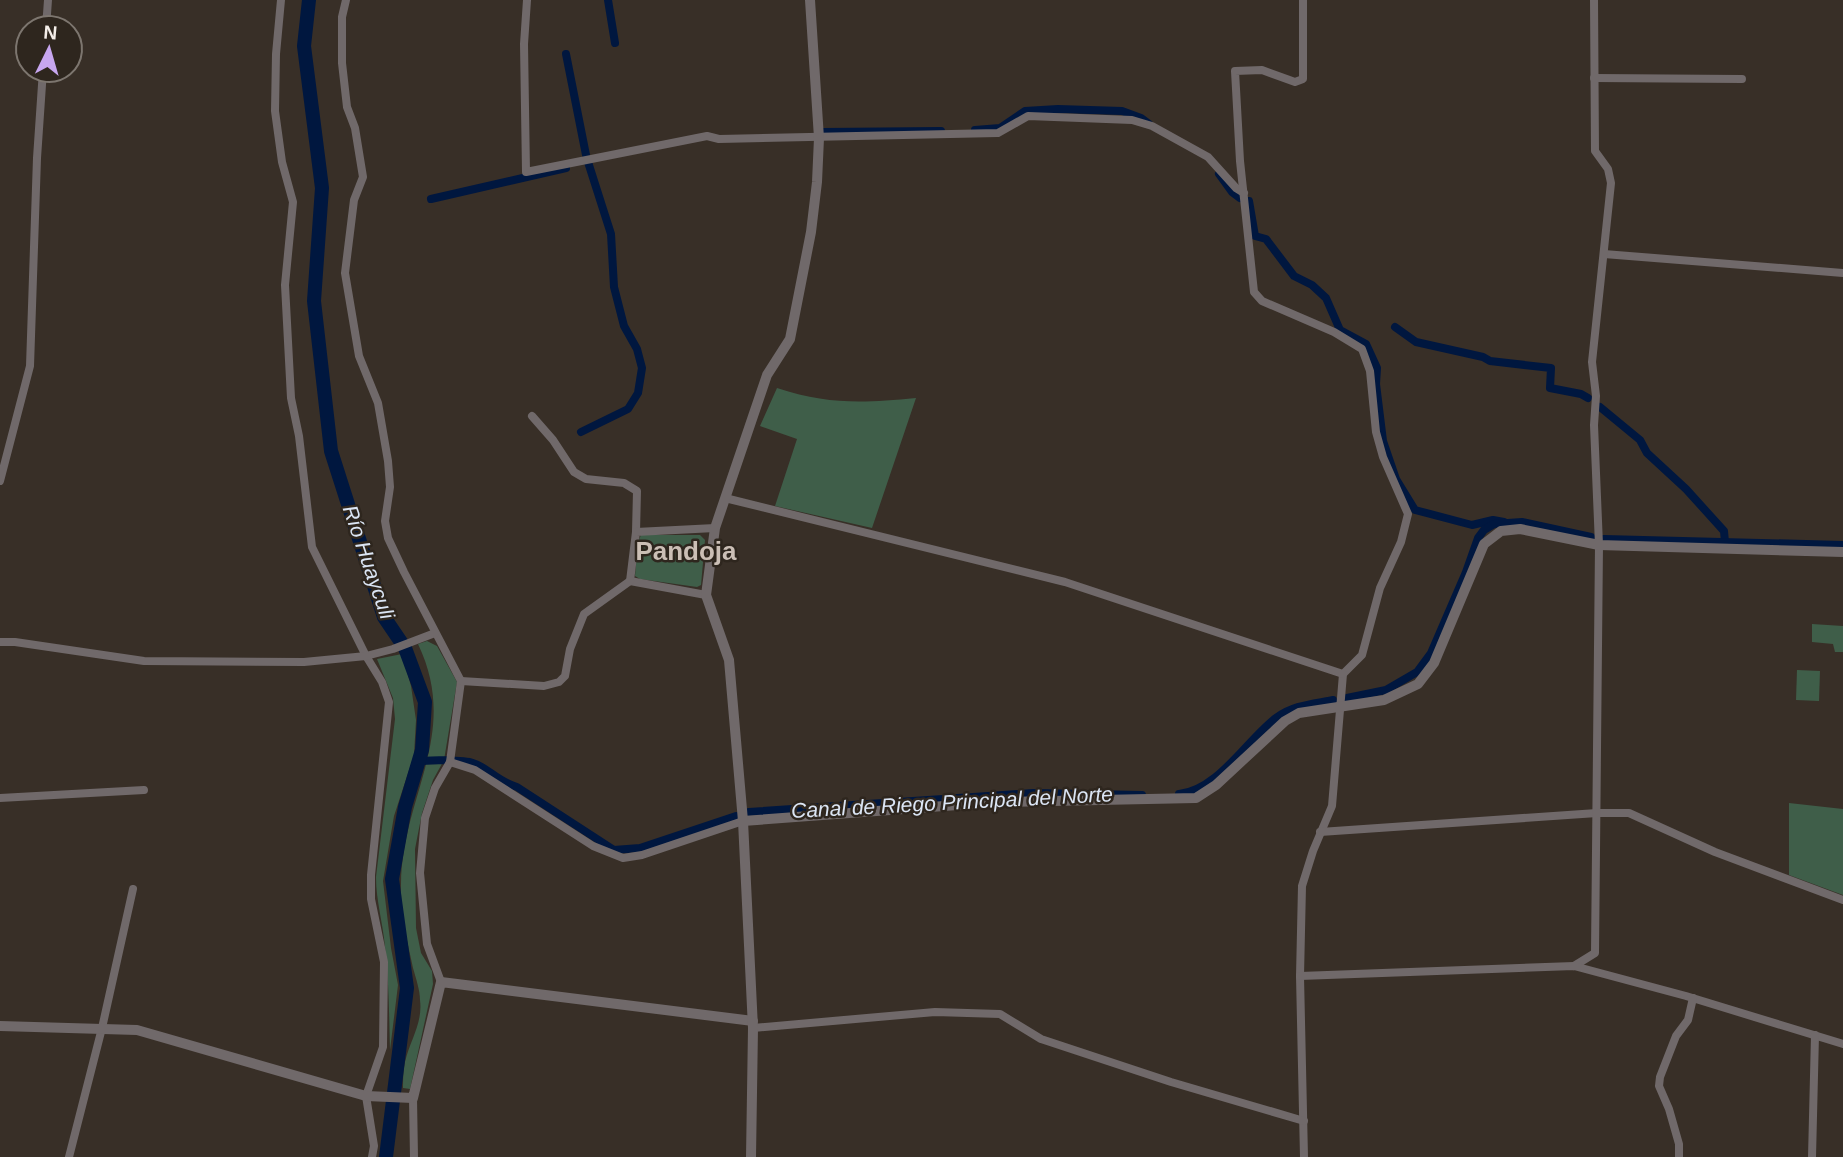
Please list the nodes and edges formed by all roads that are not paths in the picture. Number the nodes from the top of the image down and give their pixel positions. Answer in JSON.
{"nodes":[{"id":1,"x":281,"y":0,"type":"edge"},
{"id":2,"x":346,"y":0,"type":"edge"},
{"id":3,"x":527,"y":0,"type":"edge"},
{"id":4,"x":810,"y":0,"type":"edge"},
{"id":5,"x":1303,"y":0,"type":"edge"},
{"id":6,"x":1594,"y":0,"type":"edge"},
{"id":7,"x":1594,"y":79,"type":"junction"},
{"id":8,"x":1742,"y":79,"type":"dead end"},
{"id":9,"x":42,"y":84,"type":"edge"},
{"id":10,"x":819,"y":138,"type":"junction"},
{"id":11,"x":1244,"y":193,"type":"junction"},
{"id":12,"x":1604,"y":254,"type":"junction"},
{"id":13,"x":1843,"y":273,"type":"edge"},
{"id":14,"x":531,"y":416,"type":"dead end"},
{"id":15,"x":0,"y":481,"type":"edge"},
{"id":16,"x":725,"y":499,"type":"junction"},
{"id":17,"x":715,"y":528,"type":"junction"},
{"id":18,"x":636,"y":532,"type":"junction"},
{"id":19,"x":1598,"y":545,"type":"junction"},
{"id":20,"x":1843,"y":552,"type":"edge"},
{"id":21,"x":630,"y":581,"type":"junction"},
{"id":22,"x":706,"y":595,"type":"junction"},
{"id":23,"x":435,"y":633,"type":"junction"},
{"id":24,"x":0,"y":642,"type":"edge"},
{"id":25,"x":366,"y":656,"type":"junction"},
{"id":26,"x":1343,"y":674,"type":"junction"},
{"id":27,"x":461,"y":681,"type":"junction"},
{"id":28,"x":1339,"y":707,"type":"junction"},
{"id":29,"x":450,"y":762,"type":"junction"},
{"id":30,"x":144,"y":790,"type":"dead end"},
{"id":31,"x":0,"y":798,"type":"edge"},
{"id":32,"x":1597,"y":813,"type":"junction"},
{"id":33,"x":743,"y":821,"type":"junction"},
{"id":34,"x":1320,"y":832,"type":"junction"},
{"id":35,"x":133,"y":889,"type":"dead end"},
{"id":36,"x":1843,"y":900,"type":"edge"},
{"id":37,"x":1574,"y":966,"type":"junction"},
{"id":38,"x":1300,"y":976,"type":"junction"},
{"id":39,"x":441,"y":982,"type":"junction"},
{"id":40,"x":1693,"y":998,"type":"junction"},
{"id":41,"x":753,"y":1024,"type":"junction"},
{"id":42,"x":0,"y":1026,"type":"edge"},
{"id":43,"x":102,"y":1028,"type":"junction"},
{"id":44,"x":1815,"y":1035,"type":"junction"},
{"id":45,"x":1843,"y":1044,"type":"edge"},
{"id":46,"x":371,"y":1096,"type":"junction"},
{"id":47,"x":409,"y":1098,"type":"junction"},
{"id":48,"x":1304,"y":1121,"type":"junction"},
{"id":49,"x":69,"y":1157,"type":"edge"},
{"id":50,"x":372,"y":1157,"type":"edge"},
{"id":51,"x":414,"y":1157,"type":"edge"},
{"id":52,"x":751,"y":1157,"type":"edge"},
{"id":53,"x":1304,"y":1157,"type":"edge"},
{"id":54,"x":1679,"y":1157,"type":"edge"},
{"id":55,"x":1812,"y":1157,"type":"edge"}],
"edges":[{"from":1,"to":25,"type":"street"},
{"from":2,"to":23,"type":"street"},
{"from":3,"to":10,"type":"street"},
{"from":4,"to":10,"type":"street"},
{"from":5,"to":11,"type":"street"},
{"from":6,"to":7,"type":"street"},
{"from":7,"to":8,"type":"street"},
{"from":7,"to":12,"type":"street"},
{"from":9,"to":15,"type":"street"},
{"from":10,"to":11,"type":"street"},
{"from":10,"to":16,"type":"street"},
{"from":11,"to":26,"type":"street"},
{"from":12,"to":13,"type":"street"},
{"from":12,"to":19,"type":"street"},
{"from":14,"to":18,"type":"street"},
{"from":16,"to":17,"type":"street"},
{"from":16,"to":26,"type":"street"},
{"from":17,"to":18,"type":"street"},
{"from":17,"to":22,"type":"street"},
{"from":18,"to":21,"type":"street"},
{"from":19,"to":20,"type":"street"},
{"from":19,"to":28,"type":"street"},
{"from":19,"to":32,"type":"street"},
{"from":21,"to":22,"type":"street"},
{"from":21,"to":27,"type":"street"},
{"from":22,"to":33,"type":"street"},
{"from":23,"to":25,"type":"street"},
{"from":23,"to":27,"type":"street"},
{"from":24,"to":25,"type":"street"},
{"from":25,"to":46,"type":"street"},
{"from":26,"to":28,"type":"street"},
{"from":27,"to":29,"type":"street"},
{"from":28,"to":33,"type":"street"},
{"from":28,"to":34,"type":"street"},
{"from":29,"to":33,"type":"street"},
{"from":29,"to":39,"type":"street"},
{"from":30,"to":31,"type":"street"},
{"from":32,"to":34,"type":"street"},
{"from":32,"to":36,"type":"street"},
{"from":32,"to":37,"type":"street"},
{"from":33,"to":41,"type":"street"},
{"from":34,"to":38,"type":"street"},
{"from":35,"to":43,"type":"street"},
{"from":37,"to":38,"type":"street"},
{"from":37,"to":40,"type":"street"},
{"from":38,"to":48,"type":"street"},
{"from":39,"to":41,"type":"street"},
{"from":39,"to":47,"type":"street"},
{"from":40,"to":44,"type":"street"},
{"from":40,"to":54,"type":"street"},
{"from":41,"to":48,"type":"street"},
{"from":41,"to":52,"type":"street"},
{"from":42,"to":43,"type":"street"},
{"from":43,"to":46,"type":"street"},
{"from":43,"to":49,"type":"street"},
{"from":44,"to":45,"type":"street"},
{"from":44,"to":55,"type":"street"},
{"from":46,"to":47,"type":"street"},
{"from":46,"to":50,"type":"street"},
{"from":47,"to":51,"type":"street"},
{"from":48,"to":53,"type":"street"}]}
